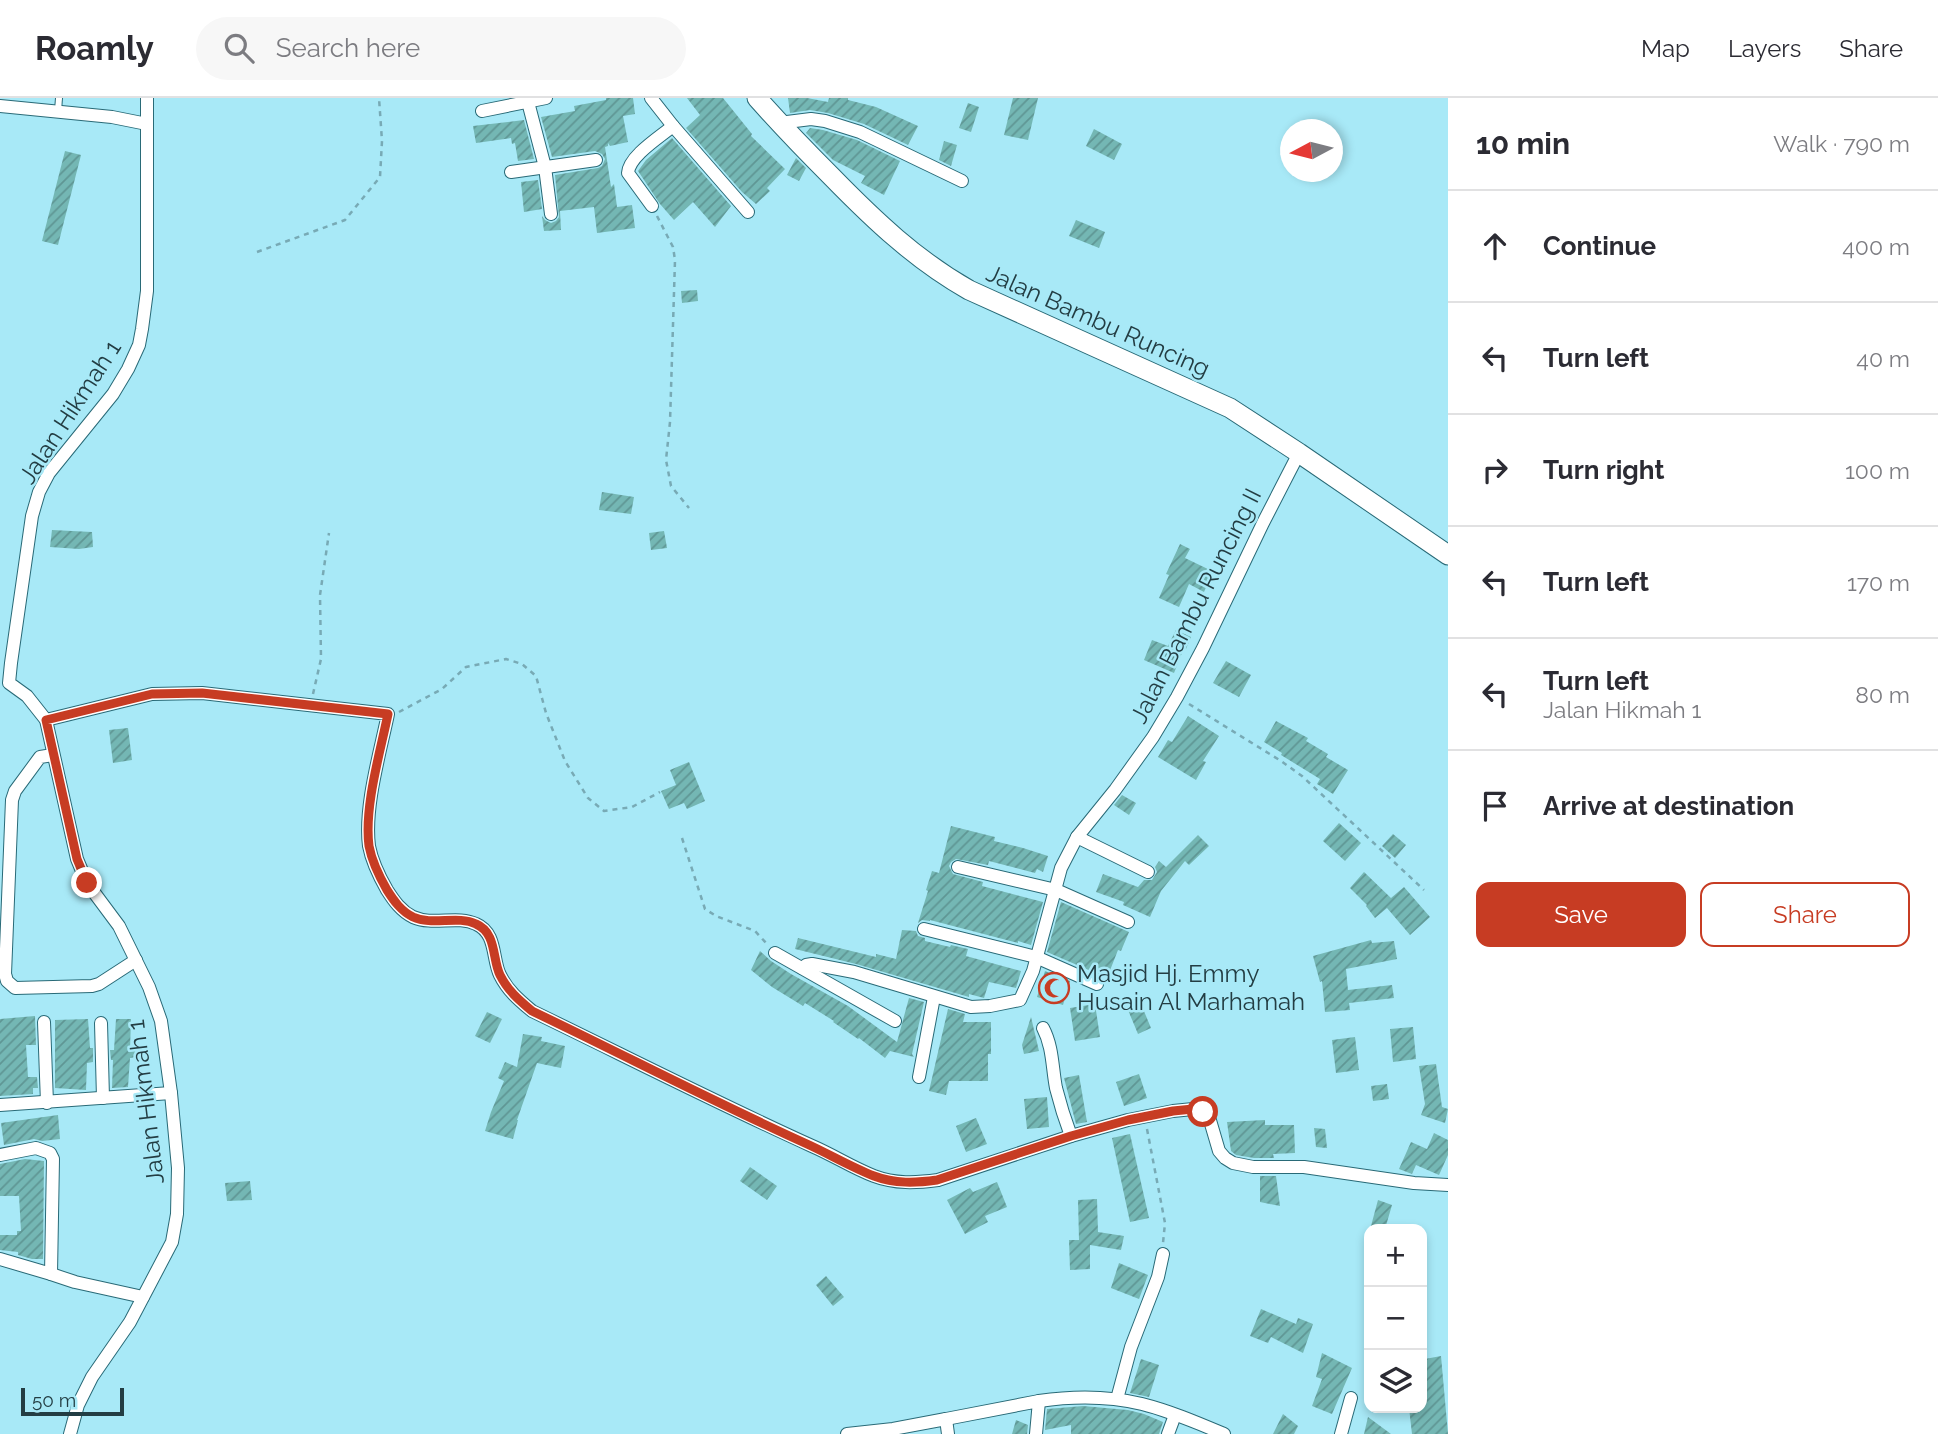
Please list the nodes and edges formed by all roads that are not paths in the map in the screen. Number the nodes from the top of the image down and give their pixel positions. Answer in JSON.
{"nodes":[{"id":1,"x":59,"y":98,"type":"edge"},
{"id":2,"x":147,"y":98,"type":"edge"},
{"id":3,"x":546,"y":98,"type":"edge"},
{"id":4,"x":651,"y":98,"type":"edge"},
{"id":5,"x":757,"y":98,"type":"edge"},
{"id":6,"x":527,"y":102,"type":"junction"},
{"id":7,"x":0,"y":106,"type":"edge"},
{"id":8,"x":482,"y":111,"type":"dead end"},
{"id":9,"x":58,"y":113,"type":"junction"},
{"id":10,"x":779,"y":123,"type":"junction"},
{"id":11,"x":147,"y":124,"type":"junction"},
{"id":12,"x":673,"y":126,"type":"junction"},
{"id":13,"x":596,"y":160,"type":"dead end"},
{"id":14,"x":545,"y":167,"type":"junction"},
{"id":15,"x":511,"y":172,"type":"dead end"},
{"id":16,"x":962,"y":181,"type":"dead end"},
{"id":17,"x":652,"y":206,"type":"road end"},
{"id":18,"x":748,"y":212,"type":"dead end"},
{"id":19,"x":551,"y":214,"type":"dead end"},
{"id":20,"x":1299,"y":453,"type":"junction"},
{"id":21,"x":1448,"y":555,"type":"edge"},
{"id":22,"x":5,"y":684,"type":"edge"},
{"id":23,"x":46,"y":720,"type":"junction"},
{"id":24,"x":53,"y":755,"type":"junction"},
{"id":25,"x":1077,"y":837,"type":"junction"},
{"id":26,"x":958,"y":867,"type":"dead end"},
{"id":27,"x":1149,"y":872,"type":"dead end"},
{"id":28,"x":1056,"y":890,"type":"junction"},
{"id":29,"x":1128,"y":922,"type":"dead end"},
{"id":30,"x":924,"y":929,"type":"dead end"},
{"id":31,"x":775,"y":953,"type":"road end"},
{"id":32,"x":1036,"y":957,"type":"junction"},
{"id":33,"x":136,"y":960,"type":"junction"},
{"id":34,"x":803,"y":968,"type":"junction"},
{"id":35,"x":1097,"y":984,"type":"dead end"},
{"id":36,"x":934,"y":998,"type":"junction"},
{"id":37,"x":895,"y":1021,"type":"dead end"},
{"id":38,"x":44,"y":1022,"type":"dead end"},
{"id":39,"x":101,"y":1023,"type":"dead end"},
{"id":40,"x":1043,"y":1028,"type":"dead end"},
{"id":41,"x":919,"y":1077,"type":"dead end"},
{"id":42,"x":171,"y":1093,"type":"junction"},
{"id":43,"x":103,"y":1098,"type":"junction"},
{"id":44,"x":47,"y":1103,"type":"junction"},
{"id":45,"x":0,"y":1105,"type":"edge"},
{"id":46,"x":1071,"y":1136,"type":"junction"},
{"id":47,"x":0,"y":1155,"type":"edge"},
{"id":48,"x":1448,"y":1185,"type":"edge"},
{"id":49,"x":1163,"y":1254,"type":"road end"},
{"id":50,"x":0,"y":1259,"type":"edge"},
{"id":51,"x":51,"y":1274,"type":"junction"},
{"id":52,"x":143,"y":1297,"type":"junction"},
{"id":53,"x":1351,"y":1398,"type":"dead end"},
{"id":54,"x":1117,"y":1399,"type":"junction"},
{"id":55,"x":1039,"y":1401,"type":"junction"},
{"id":56,"x":1175,"y":1415,"type":"junction"},
{"id":57,"x":946,"y":1419,"type":"junction"},
{"id":58,"x":70,"y":1434,"type":"edge"},
{"id":59,"x":847,"y":1434,"type":"edge"},
{"id":60,"x":948,"y":1434,"type":"edge"},
{"id":61,"x":1036,"y":1434,"type":"edge"},
{"id":62,"x":1168,"y":1434,"type":"edge"},
{"id":63,"x":1224,"y":1434,"type":"edge"},
{"id":64,"x":1341,"y":1434,"type":"edge"}],
"edges":[{"from":1,"to":9,"type":"lane"},
{"from":2,"to":11,"type":"street","name":"Jalan Hikmah 1"},
{"from":3,"to":6,"type":"street"},
{"from":4,"to":12,"type":"street"},
{"from":5,"to":10,"type":"street","name":"Jalan Bambu Runcing"},
{"from":6,"to":8,"type":"street"},
{"from":6,"to":14,"type":"street"},
{"from":7,"to":9,"type":"street"},
{"from":9,"to":11,"type":"street"},
{"from":10,"to":16,"type":"street"},
{"from":10,"to":20,"type":"street","name":"Jalan Bambu Runcing"},
{"from":11,"to":22,"type":"street","name":"Jalan Hikmah 1"},
{"from":12,"to":17,"type":"street"},
{"from":12,"to":18,"type":"street"},
{"from":13,"to":14,"type":"street"},
{"from":14,"to":15,"type":"street"},
{"from":14,"to":19,"type":"street"},
{"from":20,"to":21,"type":"street","name":"Jalan Bambu Runcing"},
{"from":20,"to":25,"type":"street","name":"Jalan Bambu Runcing II"},
{"from":22,"to":23,"type":"street","name":"Jalan Hikmah 1"},
{"from":23,"to":24,"type":"street","name":"Jalan Hikmah 1"},
{"from":23,"to":46,"type":"street"},
{"from":24,"to":33,"type":"street","name":"Jalan Hikmah 1"},
{"from":24,"to":33,"type":"street"},
{"from":25,"to":27,"type":"street"},
{"from":25,"to":28,"type":"street","name":"Jalan Bambu Runcing II"},
{"from":26,"to":28,"type":"street"},
{"from":28,"to":29,"type":"street"},
{"from":28,"to":32,"type":"street","name":"Jalan Bambu Runcing II"},
{"from":30,"to":32,"type":"street"},
{"from":31,"to":34,"type":"street"},
{"from":32,"to":35,"type":"street"},
{"from":32,"to":36,"type":"street","name":"Jalan Bambu Runcing II"},
{"from":33,"to":42,"type":"street","name":"Jalan Hikmah 1"},
{"from":34,"to":36,"type":"street"},
{"from":34,"to":37,"type":"street"},
{"from":36,"to":41,"type":"street"},
{"from":38,"to":44,"type":"street"},
{"from":39,"to":43,"type":"street"},
{"from":40,"to":46,"type":"street"},
{"from":42,"to":43,"type":"street"},
{"from":42,"to":52,"type":"street","name":"Jalan Hikmah 1"},
{"from":43,"to":44,"type":"street"},
{"from":44,"to":45,"type":"street"},
{"from":46,"to":48,"type":"street"},
{"from":47,"to":51,"type":"street"},
{"from":49,"to":54,"type":"street"},
{"from":50,"to":51,"type":"street"},
{"from":51,"to":52,"type":"street"},
{"from":52,"to":58,"type":"street","name":"Jalan Hikmah 1"},
{"from":53,"to":64,"type":"street"},
{"from":54,"to":55,"type":"street"},
{"from":54,"to":56,"type":"street"},
{"from":55,"to":57,"type":"street"},
{"from":55,"to":61,"type":"street"},
{"from":56,"to":62,"type":"street"},
{"from":56,"to":63,"type":"street"},
{"from":57,"to":59,"type":"street"},
{"from":57,"to":60,"type":"street"}]}
